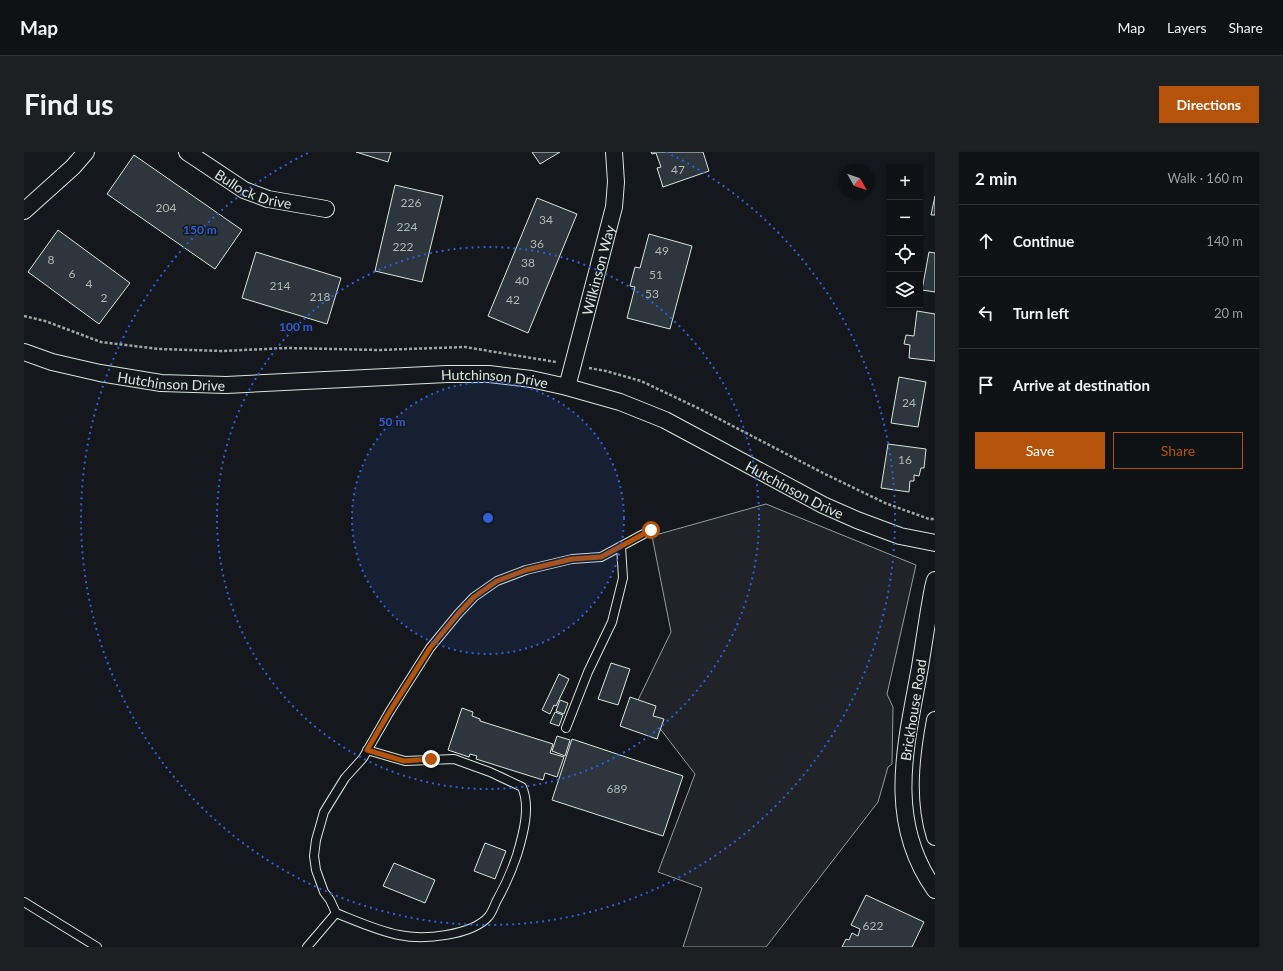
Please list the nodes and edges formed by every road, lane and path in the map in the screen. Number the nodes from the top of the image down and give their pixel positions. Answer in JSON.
{"nodes":[{"id":1,"x":86,"y":152,"type":"edge"},
{"id":2,"x":187,"y":152,"type":"edge"},
{"id":3,"x":614,"y":152,"type":"edge"},
{"id":4,"x":326,"y":208,"type":"dead end"},
{"id":5,"x":24,"y":211,"type":"edge"},
{"id":6,"x":24,"y":352,"type":"edge"},
{"id":7,"x":567,"y":387,"type":"junction"},
{"id":8,"x":651,"y":530,"type":"dead end"},
{"id":9,"x":935,"y":543,"type":"edge"},
{"id":10,"x":621,"y":546,"type":"junction"},
{"id":11,"x":935,"y":580,"type":"edge"},
{"id":12,"x":935,"y":720,"type":"edge"},
{"id":13,"x":566,"y":728,"type":"dead end"},
{"id":14,"x":367,"y":750,"type":"junction"},
{"id":15,"x":934,"y":835,"type":"edge"},
{"id":16,"x":910,"y":841,"type":"junction"},
{"id":17,"x":935,"y":890,"type":"edge"},
{"id":18,"x":24,"y":902,"type":"edge"},
{"id":19,"x":336,"y":913,"type":"junction"},
{"id":20,"x":97,"y":947,"type":"edge"},
{"id":21,"x":307,"y":947,"type":"edge"}],
"edges":[{"from":1,"to":5,"type":"street"},
{"from":2,"to":4,"type":"street","name":"Bullock Drive"},
{"from":3,"to":7,"type":"street","name":"Wilkinson Way"},
{"from":6,"to":7,"type":"street","name":"Hutchinson Drive"},
{"from":7,"to":9,"type":"street","name":"Hutchinson Drive"},
{"from":8,"to":10,"type":"lane"},
{"from":10,"to":13,"type":"lane"},
{"from":10,"to":14,"type":"lane"},
{"from":11,"to":16,"type":"street","name":"Brickhouse Road"},
{"from":12,"to":15,"type":"street","name":"Brickhouse Road"},
{"from":14,"to":19,"type":"lane"},
{"from":14,"to":19,"type":"lane"},
{"from":15,"to":16,"type":"street","name":"Brickhouse Road"},
{"from":16,"to":17,"type":"street","name":"Brickhouse Road"},
{"from":18,"to":20,"type":"lane"},
{"from":19,"to":21,"type":"lane"}]}
